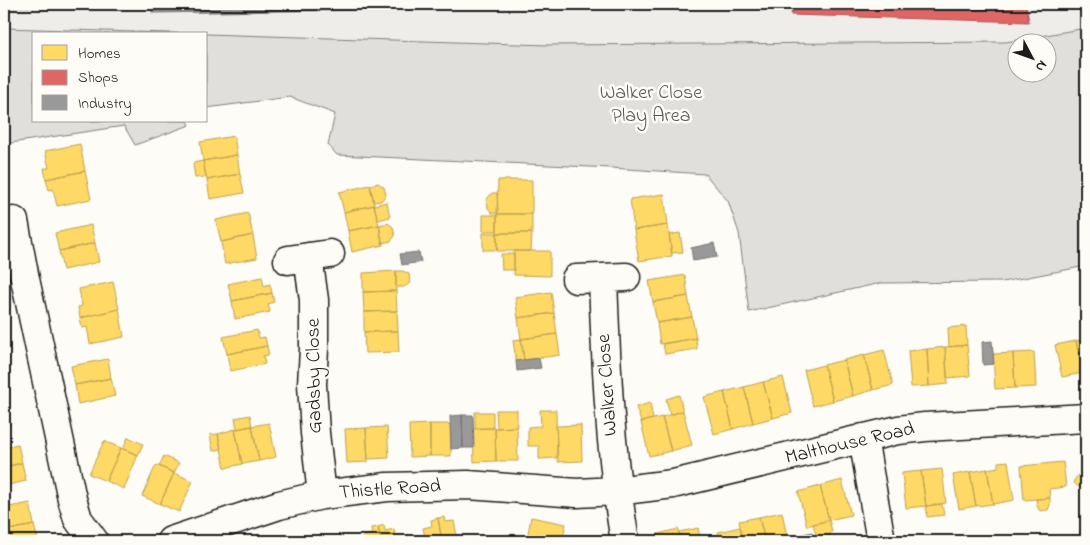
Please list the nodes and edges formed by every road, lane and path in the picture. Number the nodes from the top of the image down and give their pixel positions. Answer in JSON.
{"nodes":[{"id":1,"x":14,"y":221,"type":"dead end"},
{"id":2,"x":309,"y":257,"type":"dead end"},
{"id":3,"x":602,"y":278,"type":"dead end"},
{"id":4,"x":1086,"y":418,"type":"edge"},
{"id":5,"x":863,"y":438,"type":"junction"},
{"id":6,"x":616,"y":491,"type":"junction"},
{"id":7,"x":322,"y":495,"type":"junction"},
{"id":8,"x":94,"y":541,"type":"edge"},
{"id":9,"x":171,"y":541,"type":"edge"},
{"id":10,"x":624,"y":541,"type":"edge"},
{"id":11,"x":881,"y":541,"type":"edge"}],
"edges":[{"from":1,"to":8,"type":"street"},
{"from":2,"to":7,"type":"street","name":"Gadsby Close"},
{"from":3,"to":6,"type":"street","name":"Walker Close"},
{"from":4,"to":5,"type":"street","name":"Malthouse Road"},
{"from":5,"to":6,"type":"street","name":"Malthouse Road"},
{"from":5,"to":11,"type":"street"},
{"from":6,"to":7,"type":"street","name":"Thistle Road"},
{"from":6,"to":10,"type":"street","name":"Walker Close"},
{"from":7,"to":9,"type":"street","name":"Thistle Road"}]}
